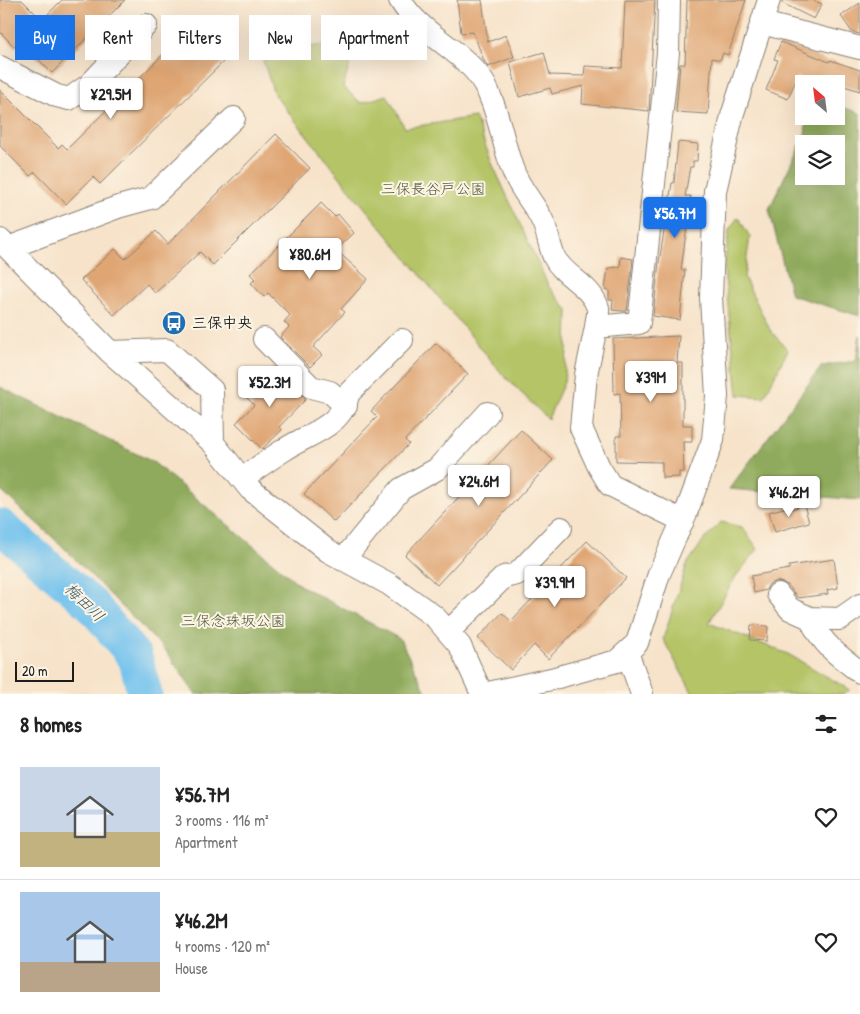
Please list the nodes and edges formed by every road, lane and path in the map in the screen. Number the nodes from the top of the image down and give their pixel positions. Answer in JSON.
{"nodes":[{"id":1,"x":400,"y":0,"type":"edge"},
{"id":2,"x":669,"y":0,"type":"edge"},
{"id":3,"x":769,"y":0,"type":"edge"},
{"id":4,"x":762,"y":23,"type":"junction"},
{"id":5,"x":860,"y":48,"type":"edge"},
{"id":6,"x":113,"y":60,"type":"edge"},
{"id":7,"x":0,"y":67,"type":"edge"},
{"id":8,"x":234,"y":118,"type":"dead end"},
{"id":9,"x":4,"y":244,"type":"edge"},
{"id":10,"x":596,"y":327,"type":"junction"},
{"id":11,"x":264,"y":339,"type":"dead end"},
{"id":12,"x":402,"y":340,"type":"dead end"},
{"id":13,"x":110,"y":352,"type":"junction"},
{"id":14,"x":346,"y":406,"type":"junction"},
{"id":15,"x":488,"y":414,"type":"dead end"},
{"id":16,"x":213,"y":443,"type":"junction"},
{"id":17,"x":242,"y":479,"type":"junction"},
{"id":18,"x":683,"y":521,"type":"junction"},
{"id":19,"x":561,"y":528,"type":"dead end"},
{"id":20,"x":344,"y":560,"type":"junction"},
{"id":21,"x":778,"y":594,"type":"dead end"},
{"id":22,"x":860,"y":605,"type":"edge"},
{"id":23,"x":810,"y":618,"type":"junction"},
{"id":24,"x":448,"y":632,"type":"junction"},
{"id":25,"x":627,"y":652,"type":"junction"},
{"id":26,"x":860,"y":672,"type":"edge"},
{"id":27,"x":483,"y":694,"type":"edge"},
{"id":28,"x":642,"y":694,"type":"edge"}],
"edges":[{"from":1,"to":10,"type":"street"},
{"from":2,"to":10,"type":"street"},
{"from":3,"to":4,"type":"street"},
{"from":4,"to":5,"type":"street"},
{"from":4,"to":18,"type":"street"},
{"from":6,"to":7,"type":"street"},
{"from":8,"to":9,"type":"street"},
{"from":9,"to":13,"type":"street"},
{"from":10,"to":18,"type":"street"},
{"from":11,"to":14,"type":"street"},
{"from":12,"to":14,"type":"street"},
{"from":13,"to":16,"type":"street"},
{"from":13,"to":16,"type":"street"},
{"from":14,"to":17,"type":"street"},
{"from":15,"to":20,"type":"street"},
{"from":16,"to":17,"type":"street"},
{"from":17,"to":20,"type":"street"},
{"from":18,"to":25,"type":"street"},
{"from":19,"to":24,"type":"street"},
{"from":20,"to":24,"type":"street"},
{"from":21,"to":23,"type":"street"},
{"from":22,"to":23,"type":"street"},
{"from":23,"to":26,"type":"street"},
{"from":24,"to":27,"type":"street"},
{"from":25,"to":27,"type":"street"},
{"from":25,"to":28,"type":"street"}]}
